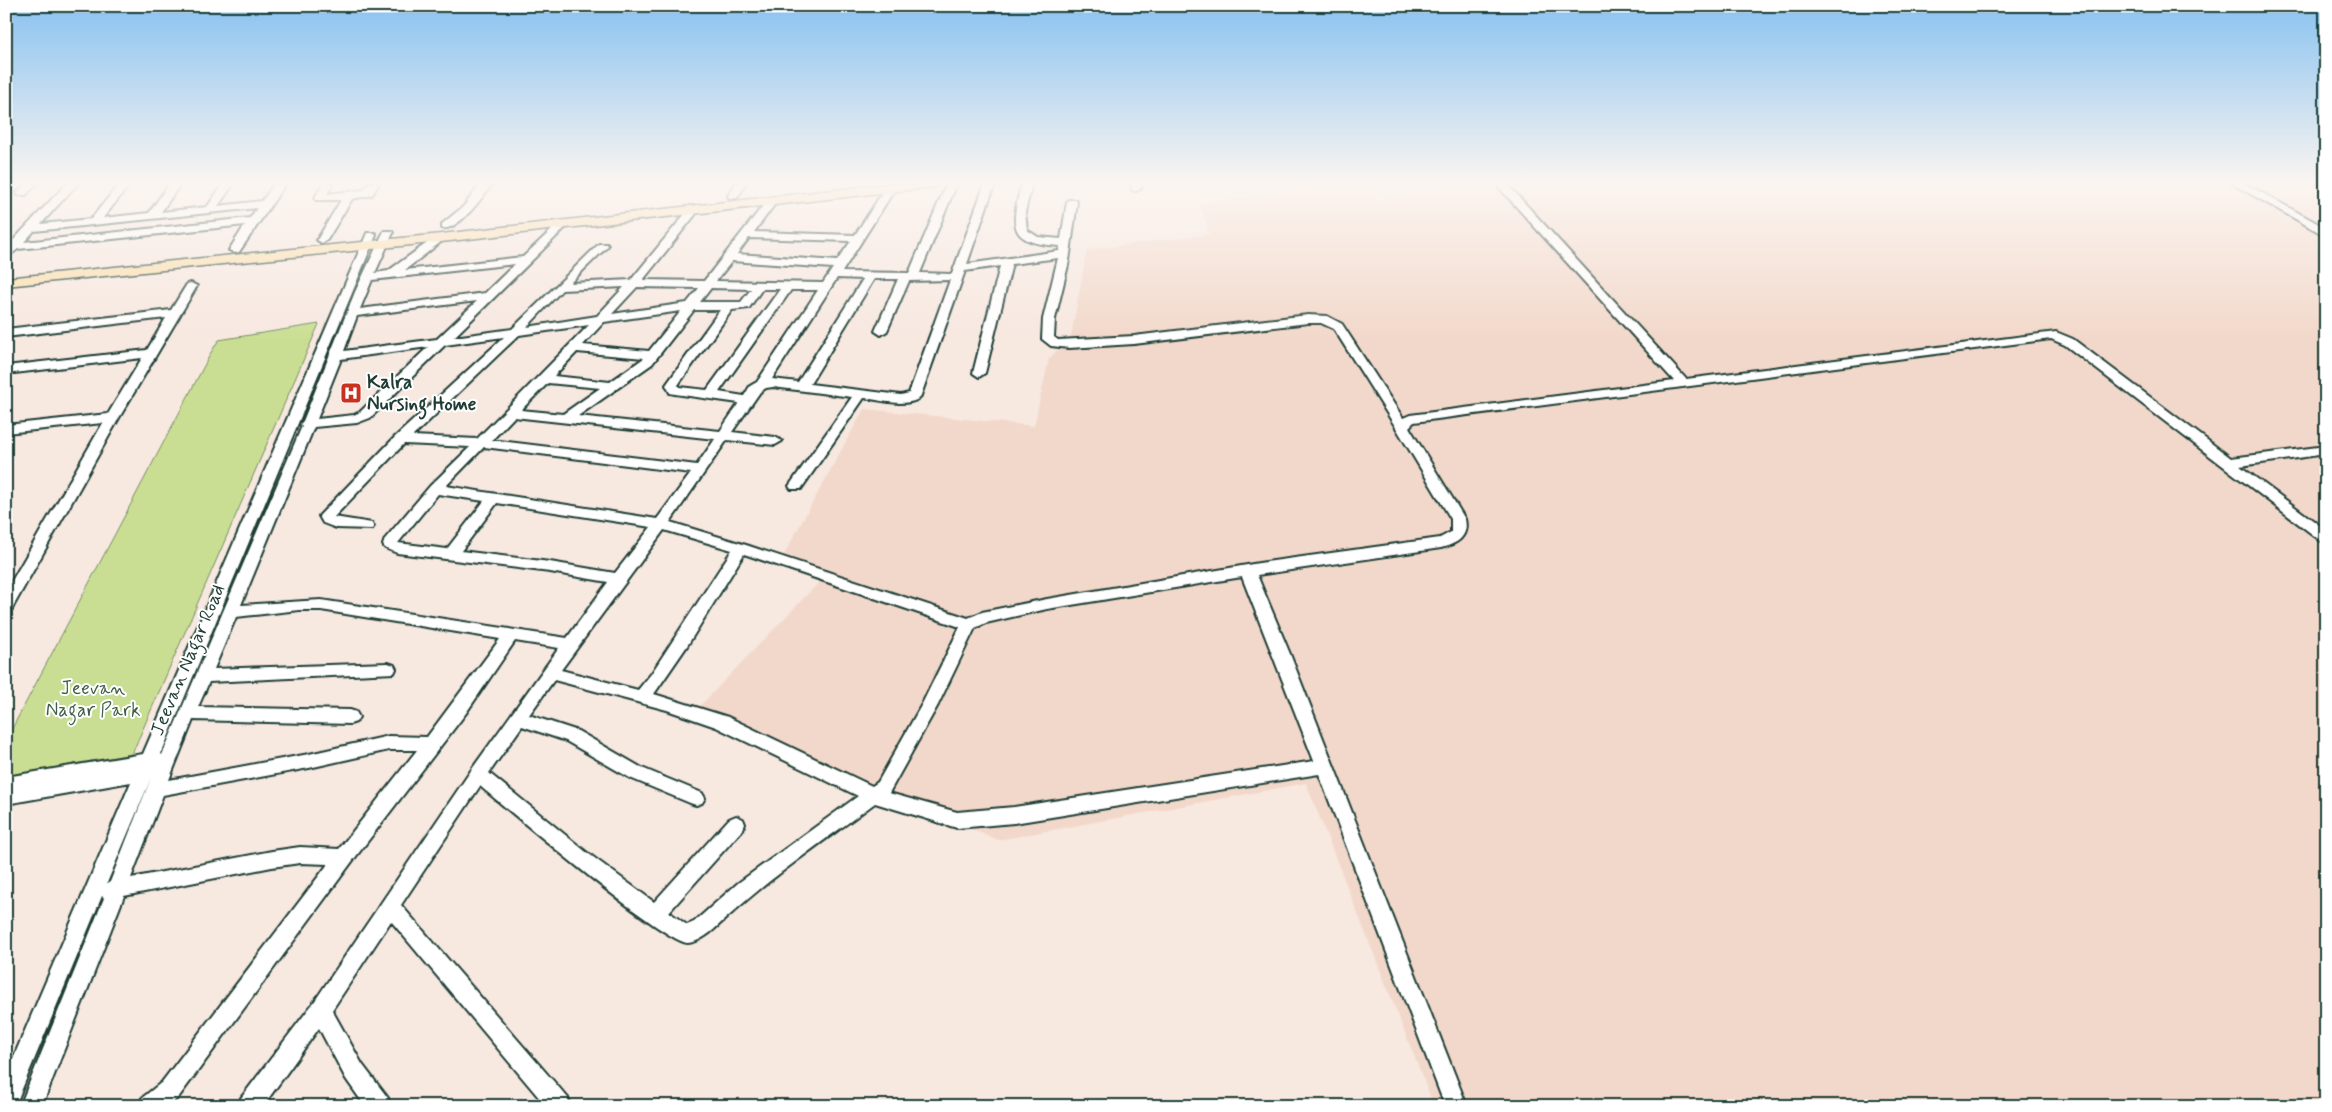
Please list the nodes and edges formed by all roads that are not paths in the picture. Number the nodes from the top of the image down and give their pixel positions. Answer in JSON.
{"nodes":[{"id":1,"x":26,"y":235,"type":"edge"},
{"id":2,"x":120,"y":235,"type":"edge"},
{"id":3,"x":244,"y":235,"type":"edge"},
{"id":4,"x":325,"y":235,"type":"edge"},
{"id":5,"x":416,"y":235,"type":"edge"},
{"id":6,"x":440,"y":235,"type":"edge"},
{"id":7,"x":552,"y":235,"type":"edge"},
{"id":8,"x":674,"y":235,"type":"edge"},
{"id":9,"x":746,"y":235,"type":"edge"},
{"id":10,"x":772,"y":235,"type":"edge"},
{"id":11,"x":859,"y":235,"type":"edge"},
{"id":12,"x":929,"y":235,"type":"edge"},
{"id":13,"x":972,"y":235,"type":"edge"},
{"id":14,"x":1025,"y":235,"type":"edge"},
{"id":15,"x":1067,"y":235,"type":"edge"},
{"id":16,"x":1547,"y":235,"type":"edge"},
{"id":17,"x":857,"y":238,"type":"junction"},
{"id":18,"x":377,"y":239,"type":"junction"},
{"id":19,"x":322,"y":240,"type":"junction"},
{"id":20,"x":14,"y":246,"type":"junction"},
{"id":21,"x":603,"y":246,"type":"dead end"},
{"id":22,"x":1065,"y":248,"type":"junction"},
{"id":23,"x":235,"y":250,"type":"junction"},
{"id":24,"x":6,"y":255,"type":"edge"},
{"id":25,"x":728,"y":258,"type":"junction"},
{"id":26,"x":525,"y":260,"type":"junction"},
{"id":27,"x":1007,"y":262,"type":"junction"},
{"id":28,"x":838,"y":270,"type":"junction"},
{"id":29,"x":958,"y":273,"type":"junction"},
{"id":30,"x":6,"y":274,"type":"edge"},
{"id":31,"x":392,"y":275,"type":"junction"},
{"id":32,"x":870,"y":276,"type":"junction"},
{"id":33,"x":368,"y":277,"type":"junction"},
{"id":34,"x":909,"y":278,"type":"junction"},
{"id":35,"x":6,"y":282,"type":"edge"},
{"id":36,"x":634,"y":283,"type":"junction"},
{"id":37,"x":707,"y":283,"type":"junction"},
{"id":38,"x":759,"y":285,"type":"junction"},
{"id":39,"x":191,"y":286,"type":"dead end"},
{"id":40,"x":788,"y":286,"type":"junction"},
{"id":41,"x":559,"y":287,"type":"junction"},
{"id":42,"x":826,"y":287,"type":"junction"},
{"id":43,"x":490,"y":296,"type":"junction"},
{"id":44,"x":690,"y":306,"type":"junction"},
{"id":45,"x":729,"y":306,"type":"junction"},
{"id":46,"x":175,"y":313,"type":"junction"},
{"id":47,"x":353,"y":313,"type":"junction"},
{"id":48,"x":600,"y":320,"type":"junction"},
{"id":49,"x":881,"y":331,"type":"dead end"},
{"id":50,"x":516,"y":332,"type":"junction"},
{"id":51,"x":6,"y":333,"type":"edge"},
{"id":52,"x":439,"y":343,"type":"junction"},
{"id":53,"x":573,"y":348,"type":"junction"},
{"id":54,"x":151,"y":353,"type":"junction"},
{"id":55,"x":654,"y":355,"type":"junction"},
{"id":56,"x":336,"y":356,"type":"junction"},
{"id":57,"x":6,"y":370,"type":"edge"},
{"id":58,"x":979,"y":373,"type":"dead end"},
{"id":59,"x":544,"y":380,"type":"junction"},
{"id":60,"x":1683,"y":383,"type":"junction"},
{"id":61,"x":762,"y":385,"type":"junction"},
{"id":62,"x":614,"y":386,"type":"junction"},
{"id":63,"x":802,"y":387,"type":"junction"},
{"id":64,"x":860,"y":394,"type":"junction"},
{"id":65,"x":710,"y":395,"type":"junction"},
{"id":66,"x":748,"y":400,"type":"junction"},
{"id":67,"x":512,"y":413,"type":"junction"},
{"id":68,"x":112,"y":418,"type":"junction"},
{"id":69,"x":565,"y":420,"type":"junction"},
{"id":70,"x":307,"y":424,"type":"junction"},
{"id":71,"x":1402,"y":426,"type":"junction"},
{"id":72,"x":6,"y":429,"type":"edge"},
{"id":73,"x":724,"y":436,"type":"junction"},
{"id":74,"x":400,"y":440,"type":"junction"},
{"id":75,"x":775,"y":441,"type":"dead end"},
{"id":76,"x":481,"y":443,"type":"junction"},
{"id":77,"x":2326,"y":450,"type":"edge"},
{"id":78,"x":2228,"y":463,"type":"junction"},
{"id":79,"x":701,"y":470,"type":"junction"},
{"id":80,"x":796,"y":486,"type":"dead end"},
{"id":81,"x":435,"y":489,"type":"junction"},
{"id":82,"x":494,"y":498,"type":"junction"},
{"id":83,"x":660,"y":524,"type":"junction"},
{"id":84,"x":367,"y":526,"type":"dead end"},
{"id":85,"x":2326,"y":538,"type":"edge"},
{"id":86,"x":741,"y":548,"type":"junction"},
{"id":87,"x":451,"y":554,"type":"junction"},
{"id":88,"x":1250,"y":571,"type":"junction"},
{"id":89,"x":618,"y":579,"type":"junction"},
{"id":90,"x":6,"y":605,"type":"edge"},
{"id":91,"x":230,"y":612,"type":"junction"},
{"id":92,"x":969,"y":624,"type":"junction"},
{"id":93,"x":511,"y":635,"type":"junction"},
{"id":94,"x":570,"y":644,"type":"junction"},
{"id":95,"x":388,"y":669,"type":"dead end"},
{"id":96,"x":550,"y":672,"type":"junction"},
{"id":97,"x":203,"y":676,"type":"junction"},
{"id":98,"x":643,"y":696,"type":"junction"},
{"id":99,"x":187,"y":714,"type":"junction"},
{"id":100,"x":350,"y":717,"type":"dead end"},
{"id":101,"x":518,"y":718,"type":"junction"},
{"id":102,"x":432,"y":744,"type":"junction"},
{"id":103,"x":168,"y":762,"type":"junction"},
{"id":104,"x":1324,"y":766,"type":"junction"},
{"id":105,"x":146,"y":767,"type":"junction"},
{"id":106,"x":478,"y":774,"type":"junction"},
{"id":107,"x":6,"y":784,"type":"edge"},
{"id":108,"x":158,"y":788,"type":"junction"},
{"id":109,"x":874,"y":795,"type":"junction"},
{"id":110,"x":6,"y":797,"type":"edge"},
{"id":111,"x":696,"y":798,"type":"dead end"},
{"id":112,"x":736,"y":824,"type":"dead end"},
{"id":113,"x":344,"y":857,"type":"junction"},
{"id":114,"x":117,"y":889,"type":"junction"},
{"id":115,"x":92,"y":894,"type":"junction"},
{"id":116,"x":390,"y":906,"type":"junction"},
{"id":117,"x":655,"y":914,"type":"junction"},
{"id":118,"x":321,"y":1009,"type":"junction"},
{"id":119,"x":6,"y":1101,"type":"edge"},
{"id":120,"x":257,"y":1102,"type":"edge"},
{"id":121,"x":31,"y":1106,"type":"edge"},
{"id":122,"x":150,"y":1106,"type":"edge"},
{"id":123,"x":380,"y":1106,"type":"edge"},
{"id":124,"x":560,"y":1106,"type":"edge"},
{"id":125,"x":1456,"y":1106,"type":"edge"}],
"edges":[{"from":1,"to":20,"type":"street"},
{"from":2,"to":20,"type":"street"},
{"from":3,"to":23,"type":"street"},
{"from":4,"to":19,"type":"street"},
{"from":5,"to":18,"type":"main road"},
{"from":6,"to":31,"type":"street"},
{"from":7,"to":26,"type":"street"},
{"from":8,"to":36,"type":"street"},
{"from":9,"to":25,"type":"street"},
{"from":10,"to":17,"type":"street"},
{"from":11,"to":17,"type":"street"},
{"from":12,"to":34,"type":"street"},
{"from":13,"to":29,"type":"street"},
{"from":14,"to":22,"type":"street"},
{"from":15,"to":22,"type":"street"},
{"from":16,"to":60,"type":"street"},
{"from":17,"to":28,"type":"street"},
{"from":18,"to":19,"type":"main road"},
{"from":18,"to":33,"type":"street","name":"Jeevan Nagar Road"},
{"from":18,"to":35,"type":"main road"},
{"from":18,"to":105,"type":"street","name":"Jeevan Nagar Road"},
{"from":19,"to":23,"type":"main road"},
{"from":20,"to":24,"type":"street"},
{"from":21,"to":41,"type":"street"},
{"from":22,"to":27,"type":"street"},
{"from":22,"to":71,"type":"street"},
{"from":23,"to":30,"type":"main road"},
{"from":25,"to":28,"type":"street"},
{"from":25,"to":37,"type":"street"},
{"from":26,"to":31,"type":"street"},
{"from":26,"to":43,"type":"street"},
{"from":27,"to":29,"type":"street"},
{"from":27,"to":58,"type":"street"},
{"from":28,"to":32,"type":"street"},
{"from":28,"to":42,"type":"street"},
{"from":29,"to":34,"type":"street"},
{"from":29,"to":64,"type":"street"},
{"from":31,"to":33,"type":"street"},
{"from":32,"to":34,"type":"street"},
{"from":32,"to":63,"type":"street"},
{"from":33,"to":47,"type":"street","name":"Jeevan Nagar Road"},
{"from":34,"to":49,"type":"street"},
{"from":36,"to":37,"type":"street"},
{"from":36,"to":41,"type":"street"},
{"from":36,"to":48,"type":"street"},
{"from":37,"to":38,"type":"street"},
{"from":37,"to":44,"type":"street"},
{"from":38,"to":40,"type":"street"},
{"from":38,"to":45,"type":"street"},
{"from":39,"to":46,"type":"street"},
{"from":40,"to":42,"type":"street"},
{"from":40,"to":65,"type":"street"},
{"from":41,"to":50,"type":"street"},
{"from":42,"to":61,"type":"street"},
{"from":43,"to":47,"type":"street"},
{"from":43,"to":52,"type":"street"},
{"from":44,"to":45,"type":"street"},
{"from":44,"to":48,"type":"street"},
{"from":44,"to":55,"type":"street"},
{"from":45,"to":65,"type":"street"},
{"from":46,"to":51,"type":"street"},
{"from":46,"to":54,"type":"street"},
{"from":47,"to":56,"type":"street","name":"Jeevan Nagar Road"},
{"from":48,"to":50,"type":"street"},
{"from":48,"to":53,"type":"street"},
{"from":50,"to":52,"type":"street"},
{"from":50,"to":74,"type":"street"},
{"from":52,"to":56,"type":"street"},
{"from":52,"to":70,"type":"street"},
{"from":53,"to":55,"type":"street"},
{"from":53,"to":59,"type":"street"},
{"from":54,"to":57,"type":"street"},
{"from":54,"to":68,"type":"street"},
{"from":55,"to":62,"type":"street"},
{"from":56,"to":70,"type":"street","name":"Jeevan Nagar Road"},
{"from":59,"to":62,"type":"street"},
{"from":59,"to":67,"type":"street"},
{"from":60,"to":71,"type":"street"},
{"from":60,"to":78,"type":"street"},
{"from":61,"to":63,"type":"street"},
{"from":61,"to":66,"type":"street"},
{"from":62,"to":69,"type":"street"},
{"from":63,"to":64,"type":"street"},
{"from":64,"to":80,"type":"street"},
{"from":65,"to":66,"type":"street"},
{"from":66,"to":73,"type":"street"},
{"from":67,"to":69,"type":"street"},
{"from":67,"to":76,"type":"street"},
{"from":68,"to":72,"type":"street"},
{"from":68,"to":90,"type":"street"},
{"from":69,"to":73,"type":"street"},
{"from":70,"to":91,"type":"street","name":"Jeevan Nagar Road"},
{"from":71,"to":88,"type":"street"},
{"from":73,"to":75,"type":"street"},
{"from":73,"to":79,"type":"street"},
{"from":74,"to":76,"type":"street"},
{"from":74,"to":84,"type":"street"},
{"from":76,"to":79,"type":"street"},
{"from":76,"to":81,"type":"street"},
{"from":77,"to":78,"type":"street"},
{"from":78,"to":85,"type":"street"},
{"from":79,"to":83,"type":"street"},
{"from":81,"to":82,"type":"street"},
{"from":81,"to":87,"type":"street"},
{"from":82,"to":83,"type":"street"},
{"from":82,"to":87,"type":"street"},
{"from":83,"to":86,"type":"street"},
{"from":83,"to":89,"type":"street"},
{"from":86,"to":92,"type":"street"},
{"from":86,"to":98,"type":"street"},
{"from":87,"to":89,"type":"street"},
{"from":88,"to":92,"type":"street"},
{"from":88,"to":104,"type":"street"},
{"from":89,"to":94,"type":"street"},
{"from":91,"to":93,"type":"street"},
{"from":91,"to":97,"type":"street","name":"Jeevan Nagar Road"},
{"from":92,"to":109,"type":"street"},
{"from":93,"to":94,"type":"street"},
{"from":93,"to":102,"type":"street"},
{"from":94,"to":96,"type":"street"},
{"from":95,"to":97,"type":"street"},
{"from":96,"to":98,"type":"street"},
{"from":96,"to":101,"type":"street"},
{"from":97,"to":99,"type":"street","name":"Jeevan Nagar Road"},
{"from":98,"to":109,"type":"street"},
{"from":99,"to":100,"type":"street"},
{"from":99,"to":103,"type":"street","name":"Jeevan Nagar Road"},
{"from":101,"to":106,"type":"street"},
{"from":101,"to":111,"type":"street"},
{"from":102,"to":108,"type":"street"},
{"from":102,"to":113,"type":"street"},
{"from":103,"to":105,"type":"street"},
{"from":103,"to":108,"type":"street","name":"Jeevan Nagar Road"},
{"from":104,"to":109,"type":"street"},
{"from":104,"to":125,"type":"street"},
{"from":105,"to":107,"type":"street"},
{"from":105,"to":110,"type":"street"},
{"from":105,"to":115,"type":"street","name":"Jeevan Nagar Road"},
{"from":106,"to":116,"type":"street"},
{"from":106,"to":117,"type":"street"},
{"from":108,"to":114,"type":"street","name":"Jeevan Nagar Road"},
{"from":109,"to":117,"type":"street"},
{"from":112,"to":117,"type":"street"},
{"from":113,"to":114,"type":"street"},
{"from":113,"to":122,"type":"street"},
{"from":114,"to":115,"type":"street"},
{"from":114,"to":121,"type":"street","name":"Jeevan Nagar Road"},
{"from":115,"to":119,"type":"street","name":"Jeevan Nagar Road"},
{"from":116,"to":118,"type":"street"},
{"from":116,"to":124,"type":"street"},
{"from":118,"to":120,"type":"street"},
{"from":118,"to":123,"type":"street"}]}
